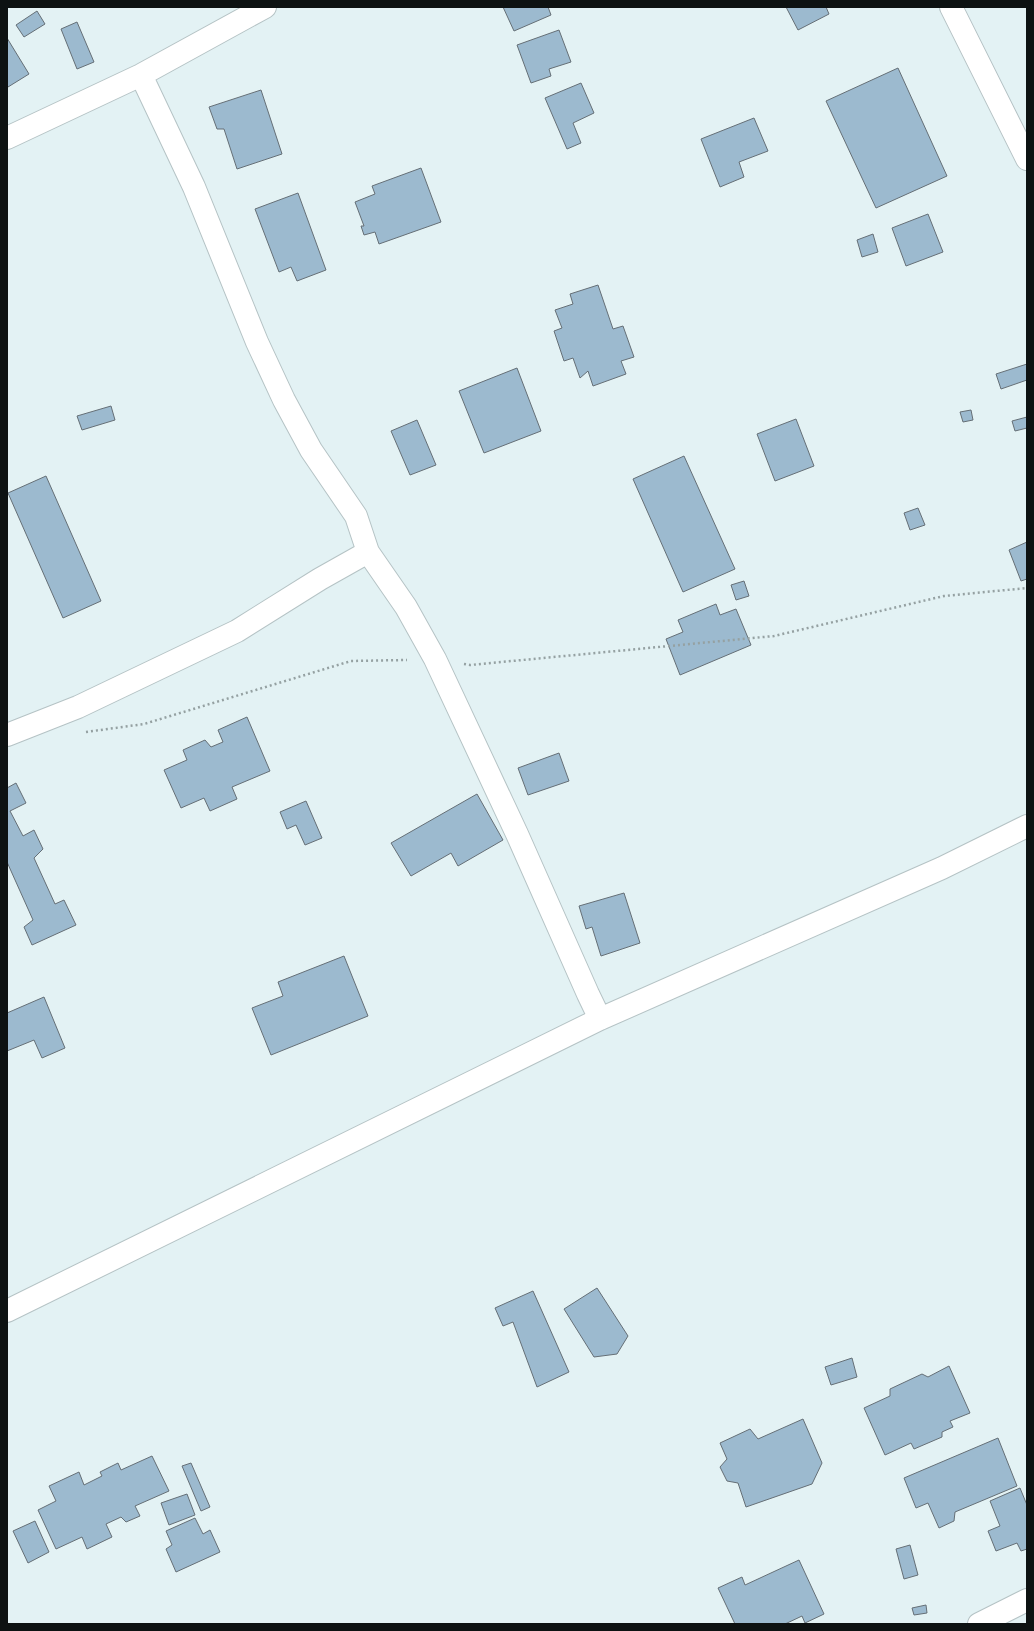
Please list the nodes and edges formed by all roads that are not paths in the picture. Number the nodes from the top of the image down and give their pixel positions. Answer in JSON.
{"nodes":[{"id":1,"x":265,"y":7,"type":"edge"},
{"id":2,"x":951,"y":7,"type":"edge"},
{"id":3,"x":141,"y":75,"type":"junction"},
{"id":4,"x":7,"y":138,"type":"edge"},
{"id":5,"x":1027,"y":159,"type":"edge"},
{"id":6,"x":368,"y":552,"type":"junction"},
{"id":7,"x":7,"y":735,"type":"edge"},
{"id":8,"x":1027,"y":826,"type":"edge"},
{"id":9,"x":600,"y":1020,"type":"junction"},
{"id":10,"x":7,"y":1311,"type":"edge"},
{"id":11,"x":1027,"y":1600,"type":"edge"},
{"id":12,"x":979,"y":1624,"type":"edge"}],
"edges":[{"from":1,"to":3,"type":"street"},
{"from":2,"to":5,"type":"street"},
{"from":3,"to":4,"type":"street"},
{"from":3,"to":6,"type":"street"},
{"from":6,"to":7,"type":"street"},
{"from":6,"to":9,"type":"street"},
{"from":8,"to":9,"type":"street"},
{"from":9,"to":10,"type":"street"},
{"from":11,"to":12,"type":"street"}]}
